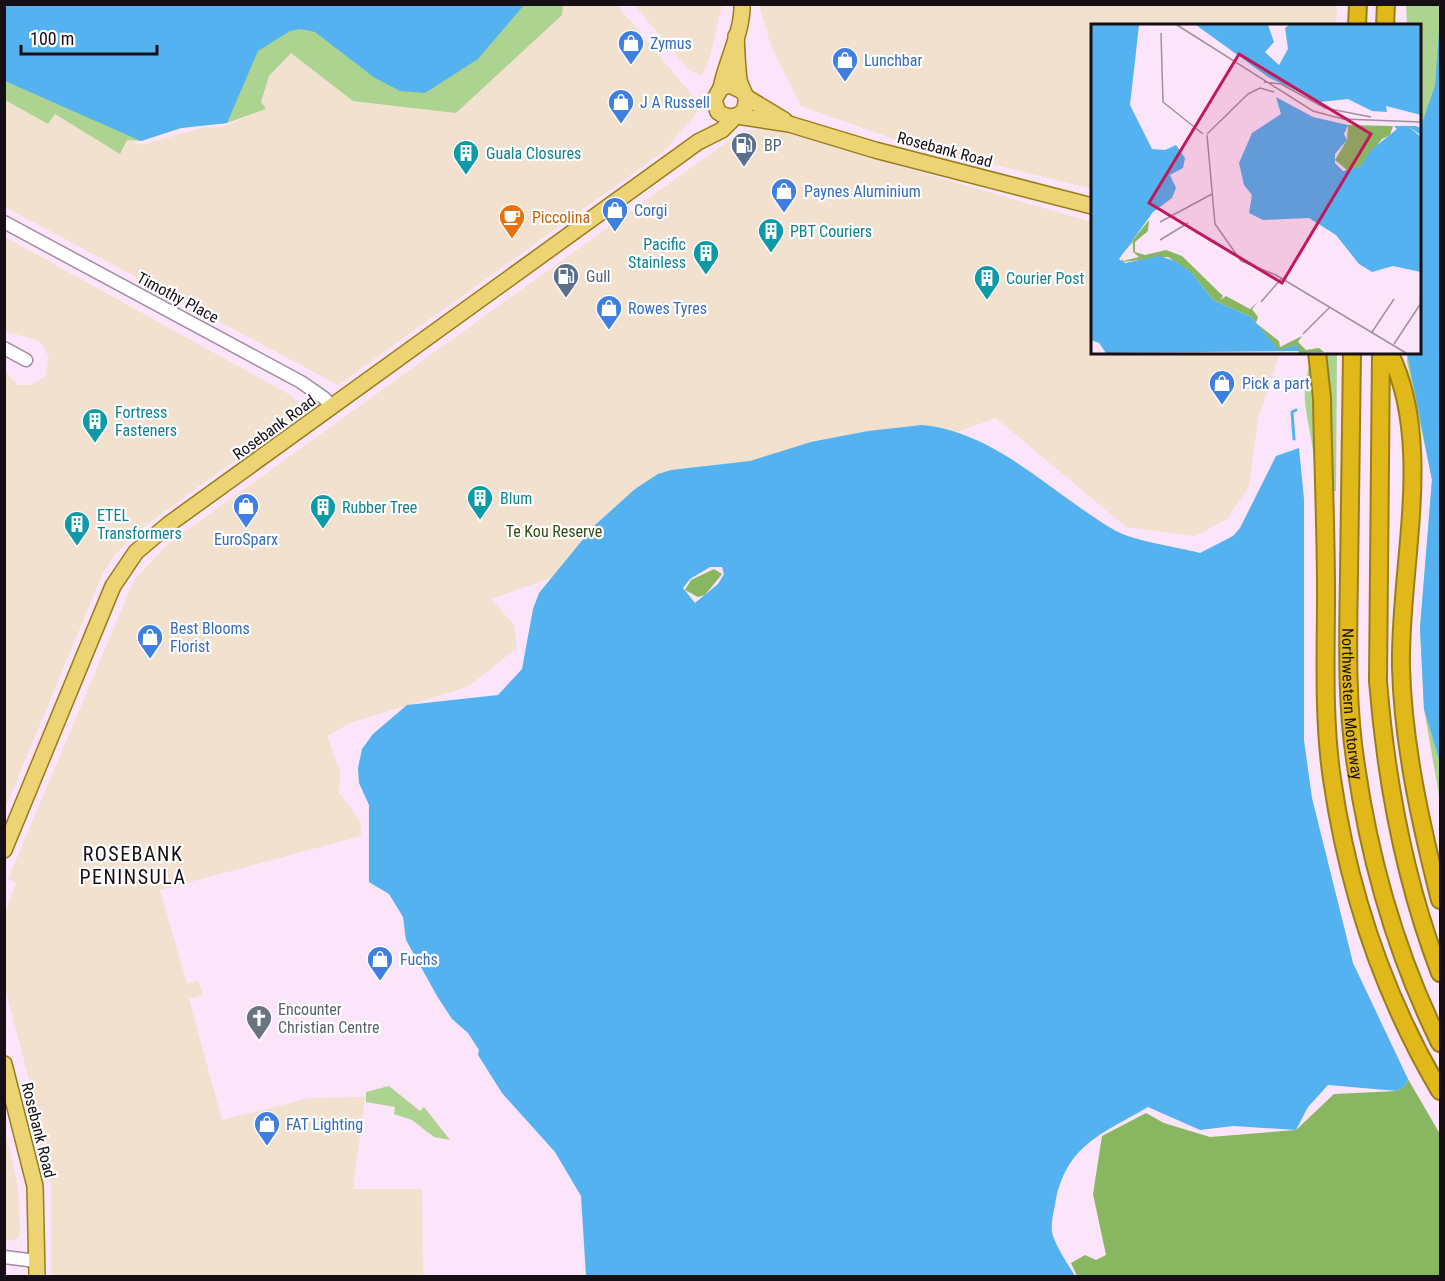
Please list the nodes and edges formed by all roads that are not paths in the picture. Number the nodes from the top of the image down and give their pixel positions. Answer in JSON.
{"nodes":[{"id":1,"x":742,"y":4,"type":"edge"},
{"id":2,"x":1358,"y":4,"type":"edge"},
{"id":3,"x":1386,"y":4,"type":"edge"},
{"id":4,"x":1358,"y":24,"type":"edge"},
{"id":5,"x":1385,"y":24,"type":"edge"},
{"id":6,"x":736,"y":36,"type":"junction"},
{"id":7,"x":721,"y":88,"type":"junction"},
{"id":8,"x":745,"y":94,"type":"junction"},
{"id":9,"x":718,"y":112,"type":"junction"},
{"id":10,"x":736,"y":116,"type":"junction"},
{"id":11,"x":789,"y":124,"type":"junction"},
{"id":12,"x":698,"y":142,"type":"junction"},
{"id":13,"x":1091,"y":206,"type":"edge"},
{"id":14,"x":4,"y":222,"type":"edge"},
{"id":15,"x":4,"y":348,"type":"edge"},
{"id":16,"x":1317,"y":354,"type":"edge"},
{"id":17,"x":1352,"y":354,"type":"edge"},
{"id":18,"x":1381,"y":354,"type":"edge"},
{"id":19,"x":1390,"y":354,"type":"edge"},
{"id":20,"x":26,"y":360,"type":"dead end"},
{"id":21,"x":332,"y":407,"type":"junction"},
{"id":22,"x":4,"y":850,"type":"edge"},
{"id":23,"x":1440,"y":900,"type":"edge"},
{"id":24,"x":1440,"y":974,"type":"edge"},
{"id":25,"x":1440,"y":1043,"type":"edge"},
{"id":26,"x":4,"y":1064,"type":"edge"},
{"id":27,"x":1440,"y":1091,"type":"edge"},
{"id":28,"x":4,"y":1257,"type":"edge"},
{"id":29,"x":36,"y":1261,"type":"junction"},
{"id":30,"x":36,"y":1276,"type":"edge"}],
"edges":[{"from":1,"to":6,"type":"main road"},
{"from":2,"to":4,"type":"highway"},
{"from":3,"to":5,"type":"highway"},
{"from":6,"to":7,"type":"main road"},
{"from":6,"to":8,"type":"main road"},
{"from":7,"to":8,"type":"main road"},
{"from":7,"to":9,"type":"main road"},
{"from":8,"to":10,"type":"main road"},
{"from":8,"to":11,"type":"main road","name":"Rosebank Road"},
{"from":9,"to":10,"type":"main road"},
{"from":9,"to":12,"type":"main road","name":"Rosebank Road"},
{"from":10,"to":11,"type":"main road","name":"Rosebank Road"},
{"from":10,"to":12,"type":"main road","name":"Rosebank Road"},
{"from":11,"to":13,"type":"main road","name":"Rosebank Road"},
{"from":12,"to":21,"type":"main road","name":"Rosebank Road"},
{"from":14,"to":21,"type":"street","name":"Timothy Place"},
{"from":15,"to":20,"type":"street"},
{"from":16,"to":27,"type":"highway"},
{"from":17,"to":25,"type":"highway","name":"Northwestern Motorway"},
{"from":18,"to":24,"type":"highway","name":"Northwestern Motorway"},
{"from":19,"to":23,"type":"highway"},
{"from":21,"to":22,"type":"main road","name":"Rosebank Road"},
{"from":26,"to":29,"type":"main road","name":"Rosebank Road"},
{"from":28,"to":29,"type":"street"},
{"from":29,"to":30,"type":"main road","name":"Rosebank Road"}]}
